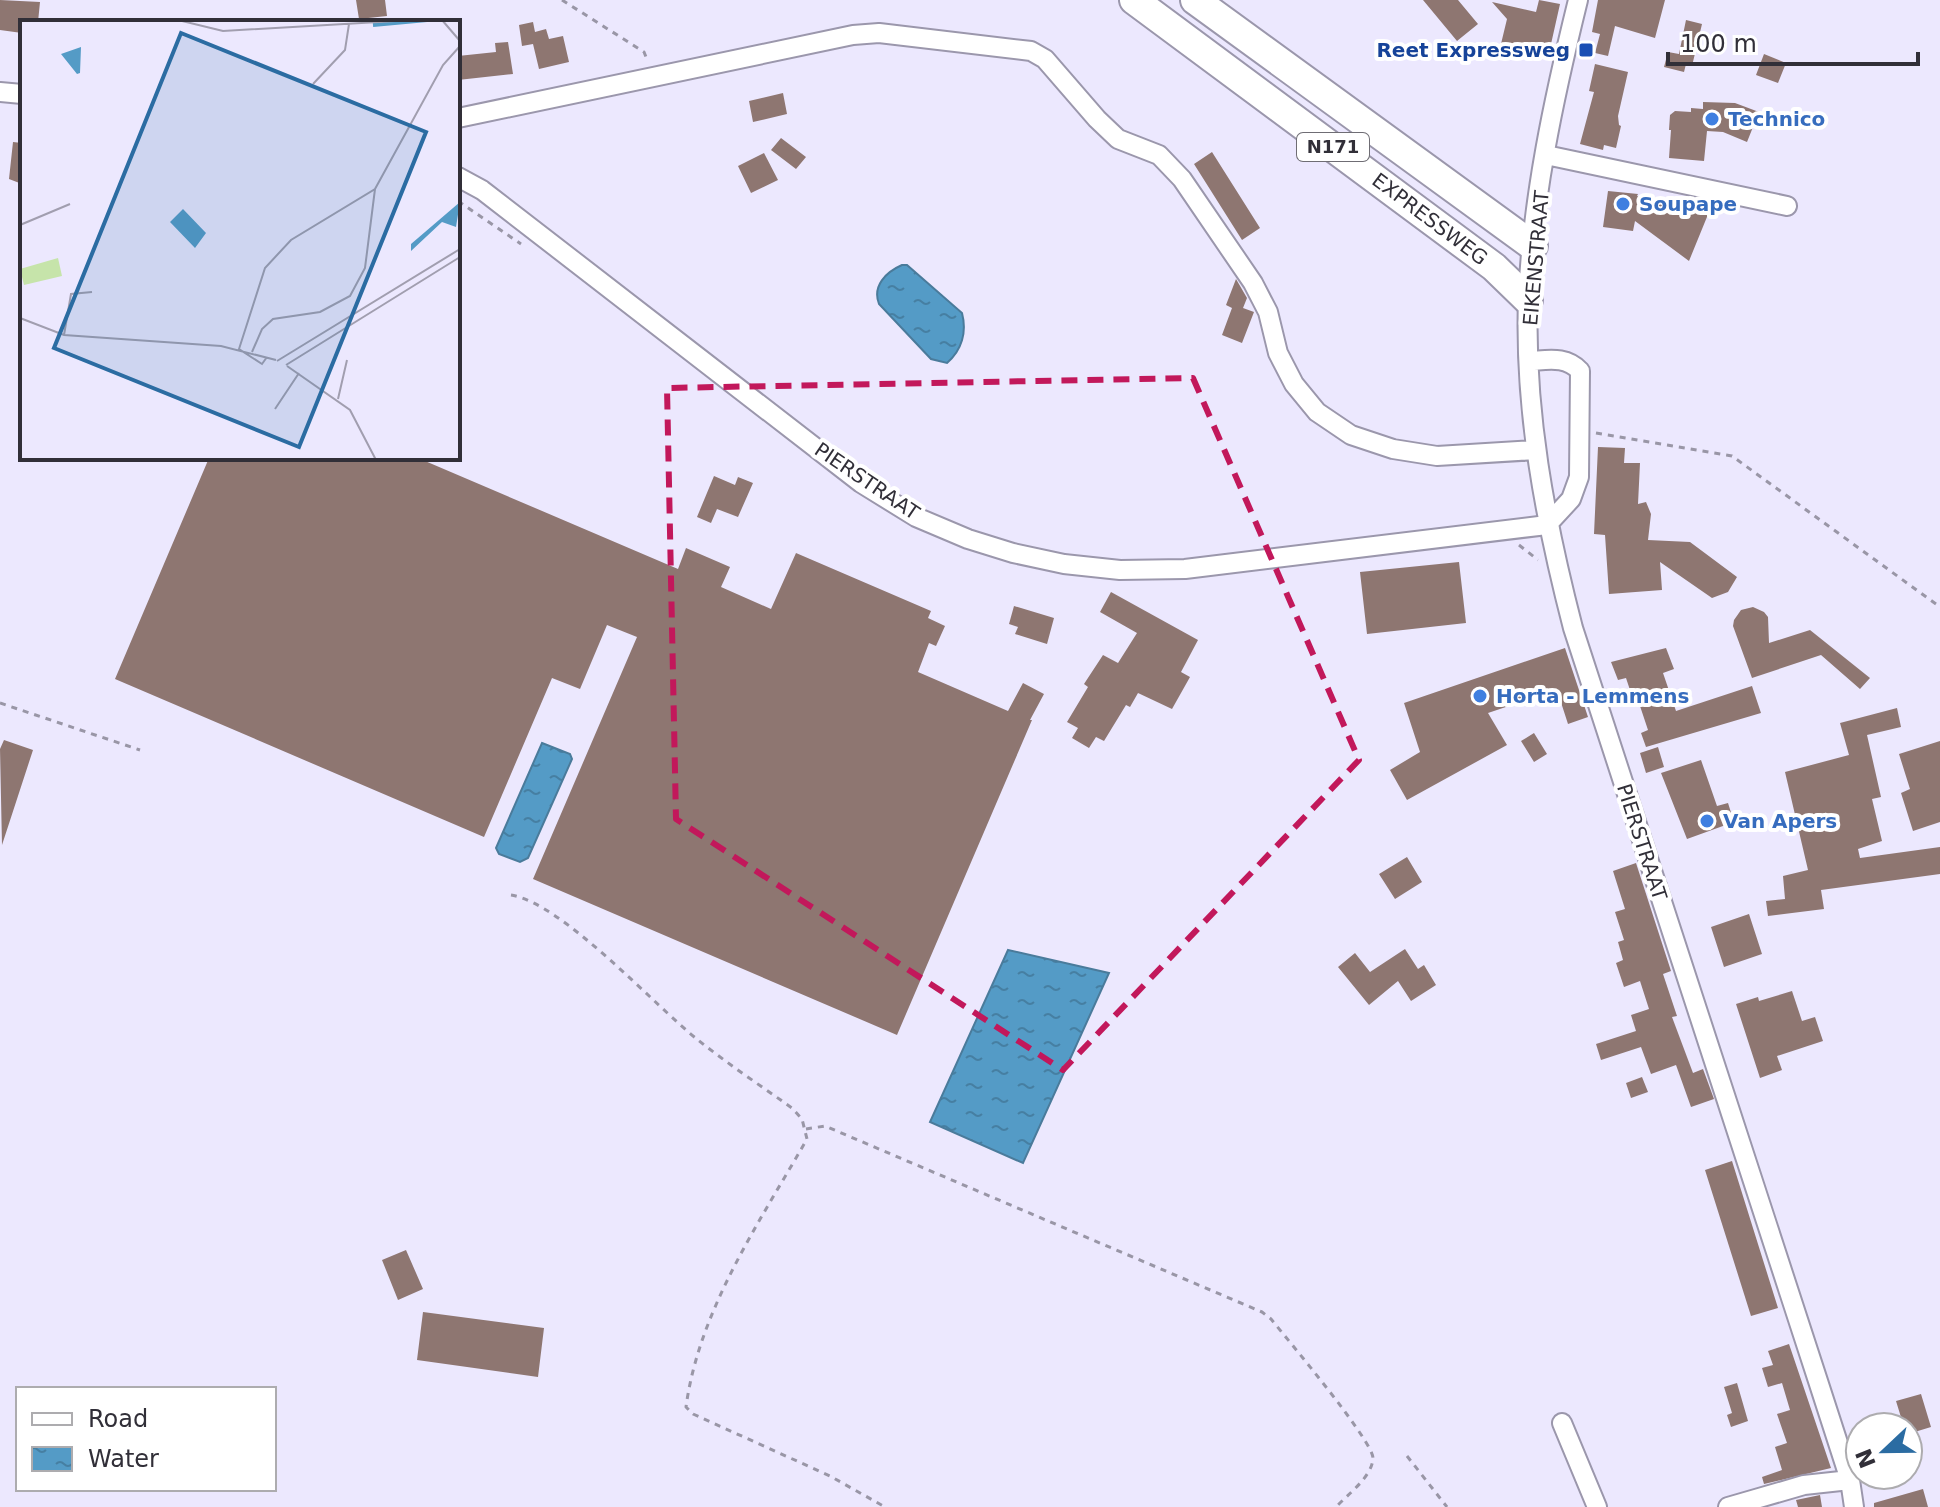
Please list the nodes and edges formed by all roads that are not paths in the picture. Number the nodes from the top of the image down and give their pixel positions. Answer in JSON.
{"nodes":[{"id":1,"x":1134,"y":0,"type":"edge"},
{"id":2,"x":1195,"y":0,"type":"edge"},
{"id":3,"x":1578,"y":0,"type":"edge"},
{"id":4,"x":0,"y":92,"type":"edge"},
{"id":5,"x":20,"y":94,"type":"edge"},
{"id":6,"x":460,"y":118,"type":"edge"},
{"id":7,"x":1546,"y":155,"type":"junction"},
{"id":8,"x":460,"y":178,"type":"edge"},
{"id":9,"x":1787,"y":206,"type":"dead end"},
{"id":10,"x":1533,"y":246,"type":"junction"},
{"id":11,"x":1528,"y":300,"type":"junction"},
{"id":12,"x":1530,"y":361,"type":"junction"},
{"id":13,"x":1536,"y":450,"type":"junction"},
{"id":14,"x":1547,"y":525,"type":"junction"},
{"id":15,"x":1562,"y":1423,"type":"dead end"},
{"id":16,"x":1844,"y":1461,"type":"edge"},
{"id":17,"x":1844,"y":1481,"type":"edge"},
{"id":18,"x":1597,"y":1507,"type":"edge"},
{"id":19,"x":1728,"y":1507,"type":"edge"}],
"edges":[{"from":1,"to":11,"type":"highway","name":"EXPRESSWEG","number":"N171"},
{"from":2,"to":10,"type":"highway","name":"EXPRESSWEG","number":"N171"},
{"from":3,"to":7,"type":"street","name":"EIKENSTRAAT"},
{"from":4,"to":5,"type":"street"},
{"from":6,"to":13,"type":"street"},
{"from":7,"to":9,"type":"street"},
{"from":7,"to":10,"type":"street","name":"EIKENSTRAAT"},
{"from":8,"to":14,"type":"street","name":"PIERSTRAAT"},
{"from":10,"to":11,"type":"street","name":"EIKENSTRAAT"},
{"from":11,"to":12,"type":"street","name":"EIKENSTRAAT"},
{"from":12,"to":13,"type":"street","name":"PIERSTRAAT"},
{"from":12,"to":14,"type":"street"},
{"from":13,"to":14,"type":"street","name":"PIERSTRAAT"},
{"from":14,"to":16,"type":"street","name":"PIERSTRAAT"},
{"from":15,"to":18,"type":"street"},
{"from":17,"to":19,"type":"street"}]}
